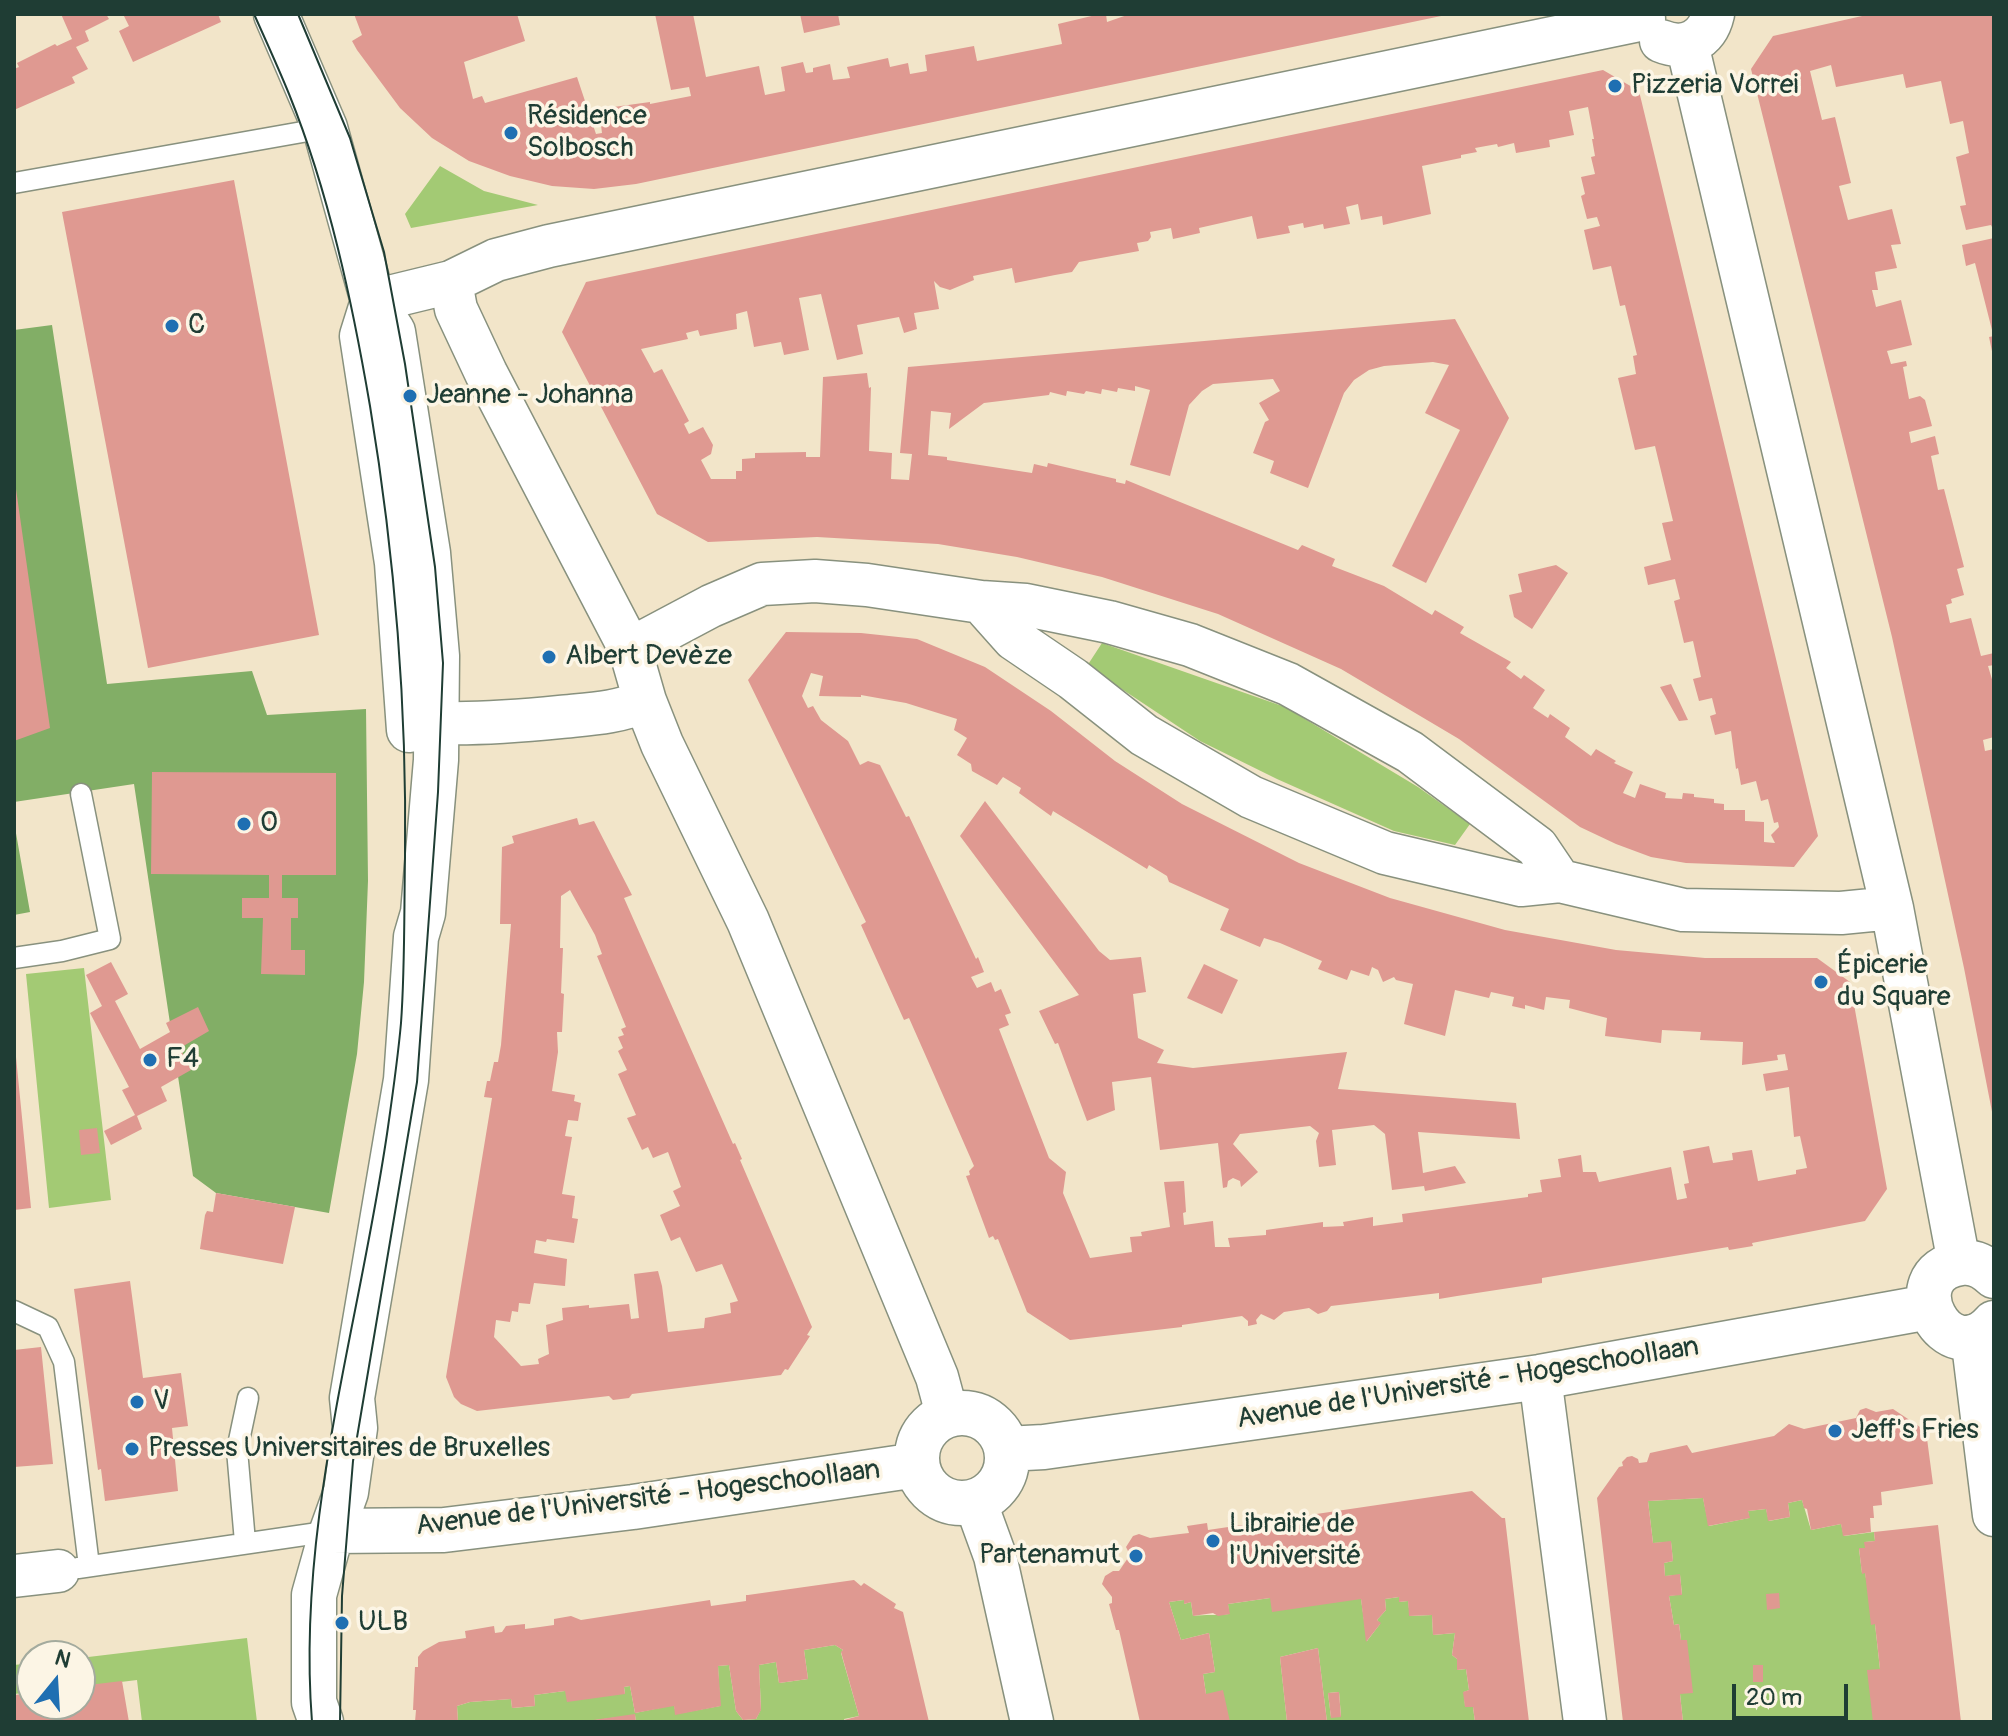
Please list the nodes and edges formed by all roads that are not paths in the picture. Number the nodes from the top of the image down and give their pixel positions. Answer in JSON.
{"nodes":[{"id":1,"x":276,"y":14,"type":"edge"},
{"id":2,"x":1644,"y":17,"type":"edge"},
{"id":3,"x":1700,"y":29,"type":"edge"},
{"id":4,"x":325,"y":128,"type":"junction"},
{"id":5,"x":14,"y":183,"type":"edge"},
{"id":6,"x":451,"y":282,"type":"junction"},
{"id":7,"x":373,"y":301,"type":"junction"},
{"id":8,"x":981,"y":602,"type":"junction"},
{"id":9,"x":1109,"y":622,"type":"junction"},
{"id":10,"x":630,"y":649,"type":"junction"},
{"id":11,"x":406,"y":668,"type":"junction"},
{"id":12,"x":1073,"y":679,"type":"junction"},
{"id":13,"x":645,"y":701,"type":"junction"},
{"id":14,"x":437,"y":723,"type":"junction"},
{"id":15,"x":81,"y":794,"type":"dead end"},
{"id":16,"x":1489,"y":812,"type":"junction"},
{"id":17,"x":1458,"y":870,"type":"junction"},
{"id":18,"x":1560,"y":881,"type":"junction"},
{"id":19,"x":1892,"y":908,"type":"junction"},
{"id":20,"x":416,"y":937,"type":"junction"},
{"id":21,"x":14,"y":958,"type":"edge"},
{"id":22,"x":1977,"y":1270,"type":"edge"},
{"id":23,"x":1929,"y":1307,"type":"junction"},
{"id":24,"x":14,"y":1311,"type":"edge"},
{"id":25,"x":1983,"y":1329,"type":"edge"},
{"id":26,"x":1540,"y":1377,"type":"junction"},
{"id":27,"x":248,"y":1398,"type":"dead end"},
{"id":28,"x":947,"y":1414,"type":"junction"},
{"id":29,"x":1006,"y":1449,"type":"junction"},
{"id":30,"x":917,"y":1465,"type":"junction"},
{"id":31,"x":975,"y":1501,"type":"junction"},
{"id":32,"x":1994,"y":1515,"type":"edge"},
{"id":33,"x":332,"y":1531,"type":"junction"},
{"id":34,"x":245,"y":1542,"type":"junction"},
{"id":35,"x":73,"y":1568,"type":"junction"},
{"id":36,"x":14,"y":1576,"type":"edge"},
{"id":37,"x":321,"y":1722,"type":"edge"},
{"id":38,"x":333,"y":1722,"type":"edge"},
{"id":39,"x":1032,"y":1722,"type":"edge"},
{"id":40,"x":1585,"y":1722,"type":"edge"}],
"edges":[{"from":1,"to":4,"type":"street"},
{"from":2,"to":3,"type":"street"},
{"from":2,"to":6,"type":"street"},
{"from":3,"to":19,"type":"street"},
{"from":4,"to":5,"type":"lane"},
{"from":4,"to":7,"type":"street"},
{"from":6,"to":7,"type":"street"},
{"from":6,"to":10,"type":"street"},
{"from":7,"to":11,"type":"street"},
{"from":7,"to":14,"type":"street"},
{"from":8,"to":9,"type":"street"},
{"from":8,"to":10,"type":"street"},
{"from":8,"to":12,"type":"street"},
{"from":9,"to":12,"type":"street"},
{"from":9,"to":16,"type":"street"},
{"from":10,"to":13,"type":"street"},
{"from":11,"to":14,"type":"street"},
{"from":11,"to":20,"type":"street"},
{"from":12,"to":17,"type":"street"},
{"from":13,"to":14,"type":"street"},
{"from":13,"to":28,"type":"street"},
{"from":14,"to":20,"type":"street"},
{"from":15,"to":21,"type":"lane"},
{"from":16,"to":17,"type":"street"},
{"from":16,"to":18,"type":"street"},
{"from":17,"to":18,"type":"street"},
{"from":18,"to":19,"type":"street"},
{"from":19,"to":22,"type":"street"},
{"from":20,"to":33,"type":"street"},
{"from":22,"to":23,"type":"street"},
{"from":23,"to":25,"type":"street"},
{"from":23,"to":26,"type":"street","name":"Avenue de l'Université - Hogeschoollaan"},
{"from":24,"to":35,"type":"lane"},
{"from":25,"to":32,"type":"street"},
{"from":26,"to":29,"type":"street","name":"Avenue de l'Université - Hogeschoollaan"},
{"from":26,"to":40,"type":"street"},
{"from":27,"to":34,"type":"lane"},
{"from":28,"to":29,"type":"street"},
{"from":28,"to":30,"type":"street","name":"Avenue de l'Université - Hogeschoollaan"},
{"from":29,"to":31,"type":"street"},
{"from":30,"to":31,"type":"street","name":"Avenue de l'Université - Hogeschoollaan"},
{"from":30,"to":33,"type":"street","name":"Avenue de l'Université - Hogeschoollaan"},
{"from":31,"to":39,"type":"street"},
{"from":33,"to":34,"type":"lane"},
{"from":33,"to":37,"type":"street"},
{"from":33,"to":38,"type":"street"},
{"from":34,"to":35,"type":"lane"},
{"from":35,"to":36,"type":"street"}]}
